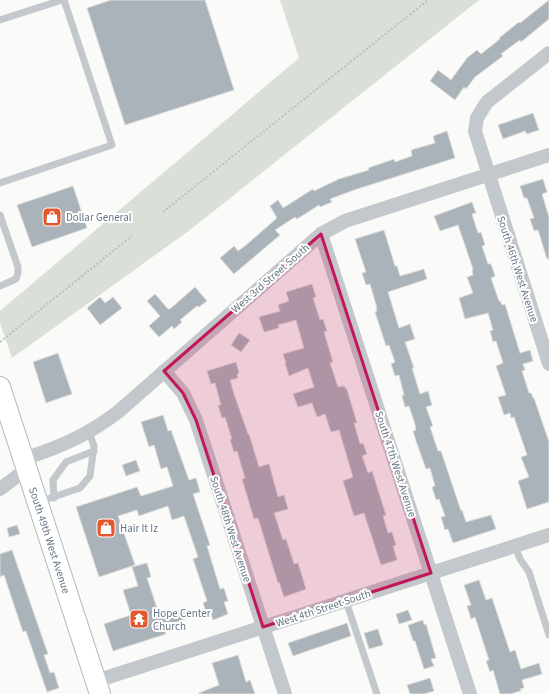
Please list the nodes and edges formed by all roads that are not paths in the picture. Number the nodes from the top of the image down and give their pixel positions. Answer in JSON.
{"nodes":[{"id":1,"x":59,"y":1,"type":"edge"},
{"id":2,"x":0,"y":20,"type":"edge"},
{"id":3,"x":549,"y":53,"type":"edge"},
{"id":4,"x":549,"y":155,"type":"edge"},
{"id":5,"x":488,"y":174,"type":"junction"},
{"id":6,"x":0,"y":183,"type":"edge"},
{"id":7,"x":0,"y":215,"type":"edge"},
{"id":8,"x":321,"y":234,"type":"junction"},
{"id":9,"x":0,"y":286,"type":"edge"},
{"id":10,"x":549,"y":364,"type":"edge"},
{"id":11,"x":164,"y":371,"type":"junction"},
{"id":12,"x":0,"y":387,"type":"edge"},
{"id":13,"x":89,"y":432,"type":"junction"},
{"id":14,"x":94,"y":451,"type":"junction"},
{"id":15,"x":25,"y":464,"type":"junction"},
{"id":16,"x":0,"y":489,"type":"edge"},
{"id":17,"x":46,"y":500,"type":"junction"},
{"id":18,"x":549,"y":535,"type":"edge"},
{"id":19,"x":515,"y":546,"type":"junction"},
{"id":20,"x":431,"y":573,"type":"junction"},
{"id":21,"x":346,"y":600,"type":"junction"},
{"id":22,"x":263,"y":627,"type":"junction"},
{"id":23,"x":549,"y":635,"type":"edge"},
{"id":24,"x":98,"y":687,"type":"edge"},
{"id":25,"x":285,"y":694,"type":"edge"},
{"id":26,"x":377,"y":694,"type":"edge"},
{"id":27,"x":470,"y":694,"type":"edge"}],
"edges":[{"from":1,"to":2,"type":"lane"},
{"from":1,"to":6,"type":"lane"},
{"from":3,"to":5,"type":"street","name":"South 46th West Avenue"},
{"from":4,"to":5,"type":"street","name":"West 3rd Street South"},
{"from":5,"to":8,"type":"street","name":"West 3rd Street South"},
{"from":5,"to":10,"type":"street","name":"South 46th West Avenue"},
{"from":7,"to":9,"type":"lane"},
{"from":8,"to":11,"type":"street","name":"West 3rd Street South"},
{"from":8,"to":20,"type":"street","name":"South 47th West Avenue"},
{"from":11,"to":13,"type":"street","name":"West 3rd Street South"},
{"from":11,"to":22,"type":"street","name":"South 48th West Avenue"},
{"from":12,"to":15,"type":"street","name":"South 49th West Avenue"},
{"from":13,"to":14,"type":"lane"},
{"from":13,"to":15,"type":"street","name":"West 3rd Street South"},
{"from":14,"to":17,"type":"lane"},
{"from":14,"to":17,"type":"lane"},
{"from":15,"to":16,"type":"street","name":"West 3rd Street South"},
{"from":15,"to":17,"type":"street","name":"South 49th West Avenue"},
{"from":17,"to":24,"type":"street","name":"South 49th West Avenue"},
{"from":18,"to":19,"type":"street","name":"West 4th Street South"},
{"from":19,"to":20,"type":"street","name":"West 4th Street South"},
{"from":19,"to":23,"type":"lane"},
{"from":20,"to":21,"type":"street","name":"West 4th Street South"},
{"from":20,"to":27,"type":"street","name":"South 47th West Avenue"},
{"from":21,"to":22,"type":"street","name":"West 4th Street South"},
{"from":21,"to":26,"type":"lane"},
{"from":22,"to":24,"type":"street","name":"West 4th Street South"},
{"from":22,"to":25,"type":"street","name":"South 48th West Avenue"}]}
